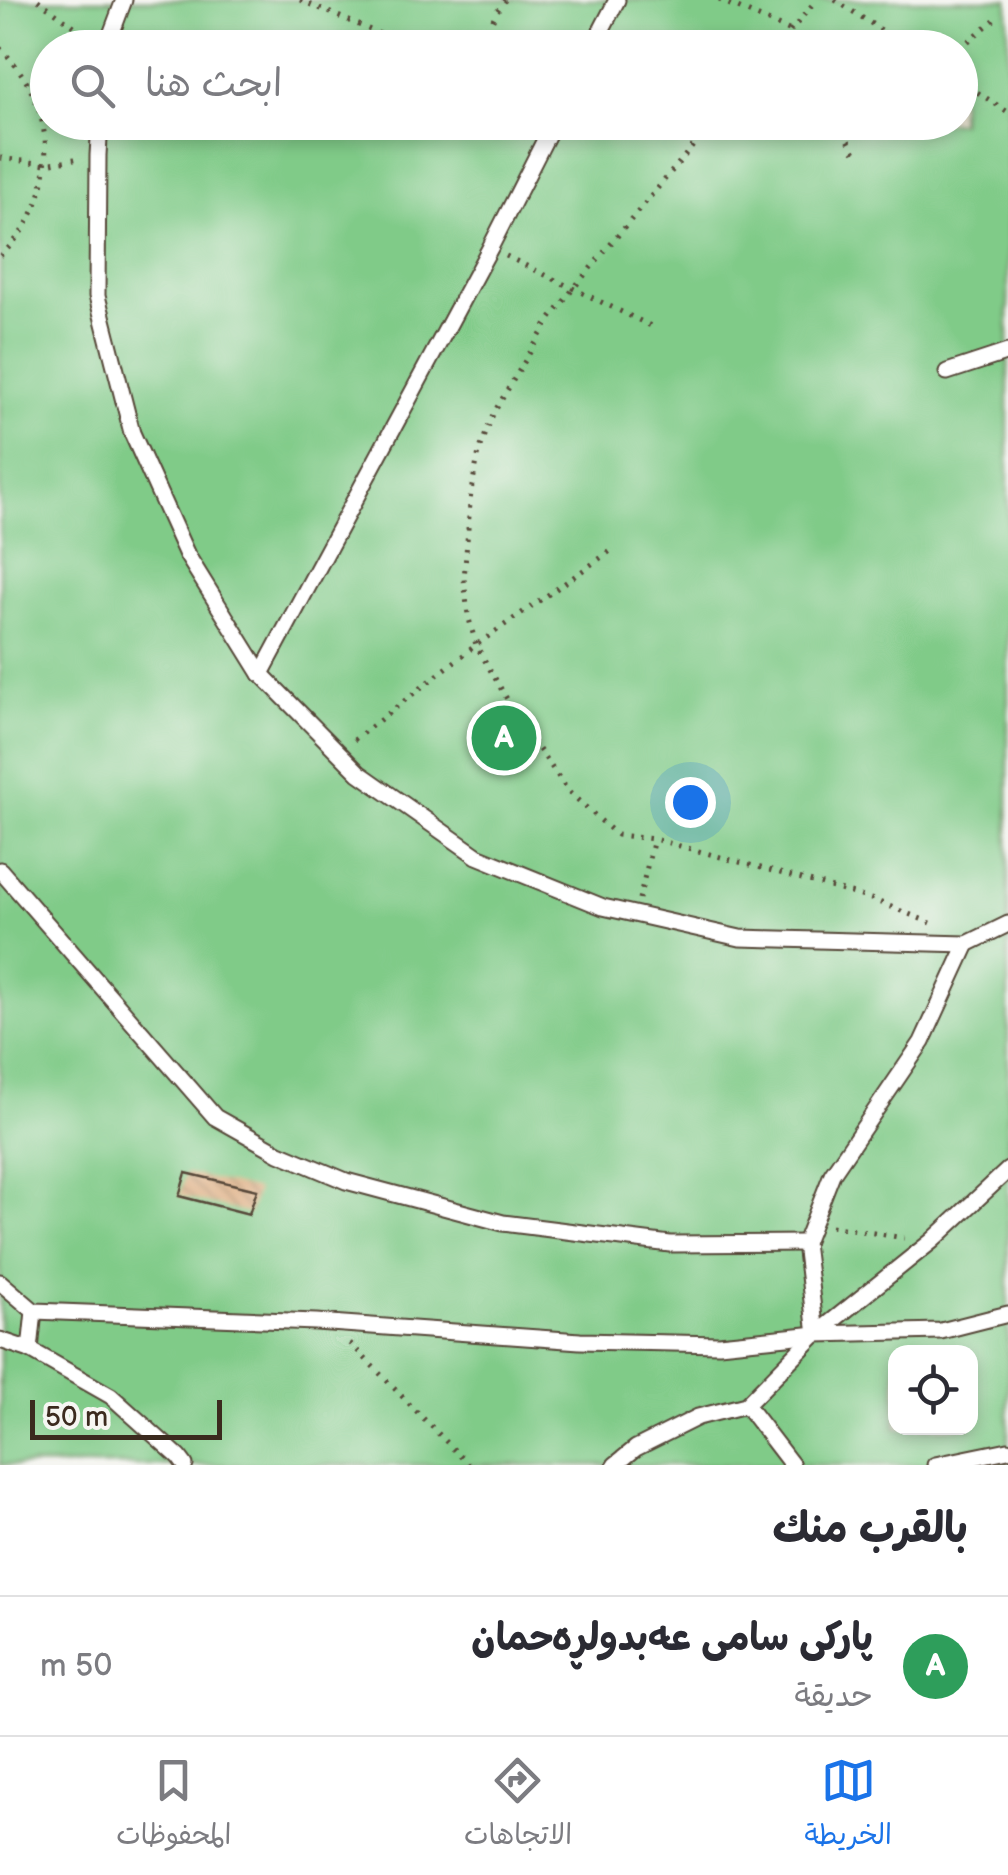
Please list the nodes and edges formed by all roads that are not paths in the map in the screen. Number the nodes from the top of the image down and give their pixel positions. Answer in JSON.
{"nodes":[{"id":1,"x":124,"y":0,"type":"edge"},
{"id":2,"x":616,"y":0,"type":"edge"},
{"id":3,"x":113,"y":30,"type":"edge"},
{"id":4,"x":601,"y":30,"type":"edge"},
{"id":5,"x":99,"y":140,"type":"edge"},
{"id":6,"x":545,"y":140,"type":"edge"},
{"id":7,"x":1008,"y":352,"type":"edge"},
{"id":8,"x":947,"y":372,"type":"dead end"},
{"id":9,"x":261,"y":674,"type":"junction"},
{"id":10,"x":0,"y":870,"type":"edge"},
{"id":11,"x":1008,"y":924,"type":"edge"},
{"id":12,"x":967,"y":944,"type":"junction"},
{"id":13,"x":1008,"y":1170,"type":"edge"},
{"id":14,"x":806,"y":1243,"type":"junction"},
{"id":15,"x":0,"y":1282,"type":"edge"},
{"id":16,"x":34,"y":1311,"type":"junction"},
{"id":17,"x":1008,"y":1314,"type":"edge"},
{"id":18,"x":816,"y":1334,"type":"junction"},
{"id":19,"x":0,"y":1340,"type":"edge"},
{"id":20,"x":30,"y":1350,"type":"junction"},
{"id":21,"x":746,"y":1404,"type":"junction"},
{"id":22,"x":1008,"y":1450,"type":"edge"},
{"id":23,"x":185,"y":1465,"type":"edge"},
{"id":24,"x":616,"y":1465,"type":"edge"},
{"id":25,"x":792,"y":1465,"type":"edge"},
{"id":26,"x":935,"y":1465,"type":"edge"}],
"edges":[{"from":1,"to":3,"type":"lane"},
{"from":2,"to":4,"type":"lane"},
{"from":5,"to":9,"type":"lane"},
{"from":6,"to":9,"type":"lane"},
{"from":7,"to":8,"type":"lane"},
{"from":9,"to":12,"type":"lane"},
{"from":10,"to":14,"type":"lane"},
{"from":11,"to":12,"type":"lane"},
{"from":12,"to":14,"type":"lane"},
{"from":13,"to":18,"type":"lane"},
{"from":14,"to":18,"type":"lane"},
{"from":15,"to":16,"type":"lane"},
{"from":16,"to":18,"type":"lane"},
{"from":16,"to":20,"type":"lane"},
{"from":17,"to":18,"type":"lane"},
{"from":18,"to":21,"type":"lane"},
{"from":19,"to":20,"type":"lane"},
{"from":20,"to":23,"type":"lane"},
{"from":21,"to":24,"type":"lane"},
{"from":21,"to":25,"type":"lane"},
{"from":22,"to":26,"type":"lane"}]}
